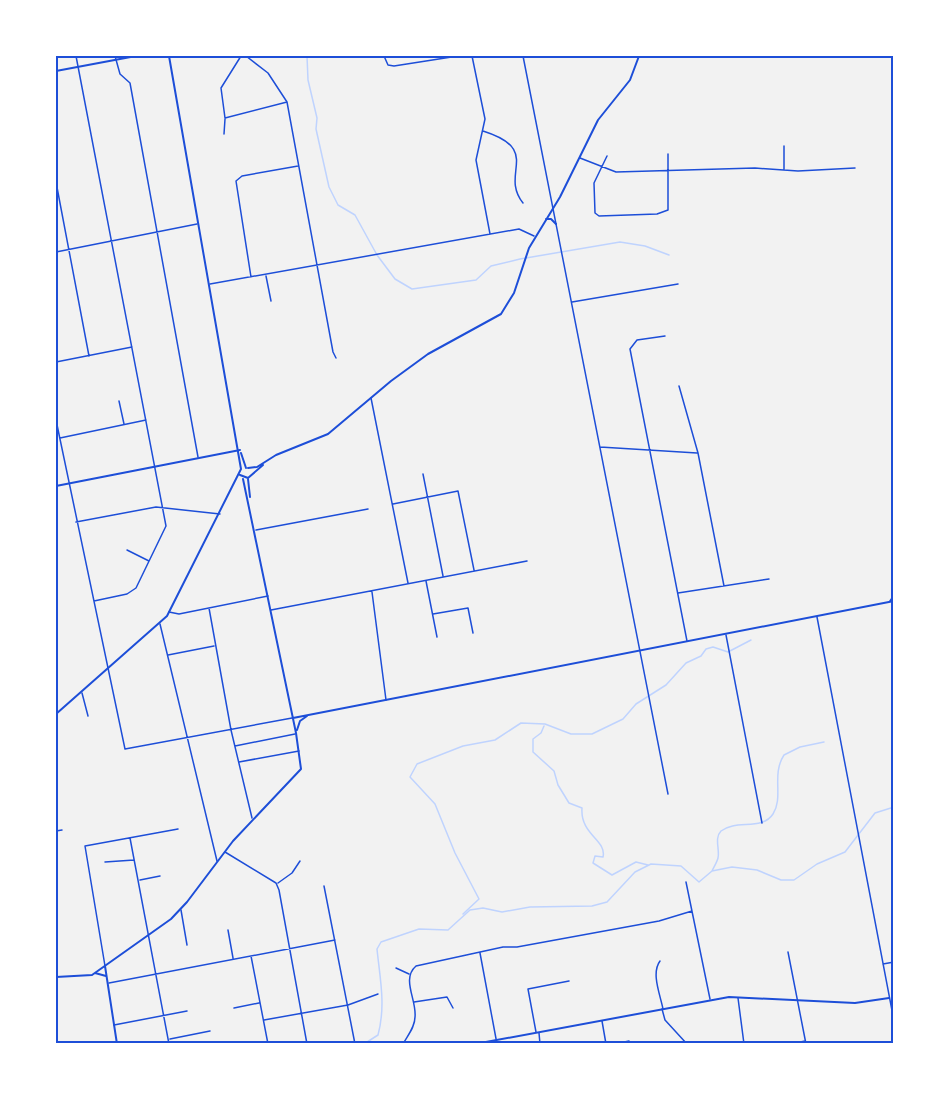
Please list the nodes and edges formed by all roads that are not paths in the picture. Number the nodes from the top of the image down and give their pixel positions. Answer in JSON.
{"nodes":[{"id":1,"x":76,"y":56,"type":"edge"},
{"id":2,"x":136,"y":56,"type":"edge"},
{"id":3,"x":169,"y":56,"type":"edge"},
{"id":4,"x":241,"y":56,"type":"edge"},
{"id":5,"x":246,"y":56,"type":"edge"},
{"id":6,"x":384,"y":56,"type":"edge"},
{"id":7,"x":432,"y":56,"type":"edge"},
{"id":8,"x":458,"y":56,"type":"edge"},
{"id":9,"x":472,"y":56,"type":"edge"},
{"id":10,"x":524,"y":56,"type":"edge"},
{"id":11,"x":639,"y":56,"type":"edge"},
{"id":12,"x":116,"y":57,"type":"edge"},
{"id":13,"x":433,"y":60,"type":"junction"},
{"id":14,"x":79,"y":67,"type":"junction"},
{"id":15,"x":56,"y":71,"type":"edge"},
{"id":16,"x":287,"y":102,"type":"junction"},
{"id":17,"x":225,"y":118,"type":"junction"},
{"id":18,"x":482,"y":131,"type":"junction"},
{"id":19,"x":224,"y":134,"type":"dead end"},
{"id":20,"x":784,"y":146,"type":"dead end"},
{"id":21,"x":668,"y":154,"type":"dead end"},
{"id":22,"x":607,"y":156,"type":"dead end"},
{"id":23,"x":579,"y":157,"type":"junction"},
{"id":24,"x":299,"y":165,"type":"junction"},
{"id":25,"x":602,"y":168,"type":"junction"},
{"id":26,"x":855,"y":168,"type":"dead end"},
{"id":27,"x":669,"y":170,"type":"junction"},
{"id":28,"x":784,"y":170,"type":"junction"},
{"id":29,"x":56,"y":182,"type":"edge"},
{"id":30,"x":524,"y":203,"type":"dead end"},
{"id":31,"x":553,"y":208,"type":"junction"},
{"id":32,"x":546,"y":219,"type":"junction"},
{"id":33,"x":198,"y":224,"type":"junction"},
{"id":34,"x":556,"y":224,"type":"junction"},
{"id":35,"x":156,"y":233,"type":"junction"},
{"id":36,"x":490,"y":234,"type":"junction"},
{"id":37,"x":535,"y":236,"type":"junction"},
{"id":38,"x":112,"y":241,"type":"junction"},
{"id":39,"x":69,"y":250,"type":"junction"},
{"id":40,"x":56,"y":252,"type":"edge"},
{"id":41,"x":317,"y":265,"type":"junction"},
{"id":42,"x":266,"y":275,"type":"junction"},
{"id":43,"x":252,"y":278,"type":"junction"},
{"id":44,"x":678,"y":284,"type":"dead end"},
{"id":45,"x":209,"y":285,"type":"junction"},
{"id":46,"x":271,"y":301,"type":"dead end"},
{"id":47,"x":571,"y":303,"type":"junction"},
{"id":48,"x":665,"y":336,"type":"dead end"},
{"id":49,"x":133,"y":347,"type":"junction"},
{"id":50,"x":89,"y":356,"type":"junction"},
{"id":51,"x":336,"y":358,"type":"dead end"},
{"id":52,"x":56,"y":363,"type":"edge"},
{"id":53,"x":679,"y":386,"type":"dead end"},
{"id":54,"x":370,"y":398,"type":"junction"},
{"id":55,"x":119,"y":401,"type":"dead end"},
{"id":56,"x":56,"y":420,"type":"edge"},
{"id":57,"x":147,"y":420,"type":"junction"},
{"id":58,"x":124,"y":424,"type":"junction"},
{"id":59,"x":59,"y":438,"type":"junction"},
{"id":60,"x":599,"y":447,"type":"junction"},
{"id":61,"x":240,"y":450,"type":"junction"},
{"id":62,"x":649,"y":450,"type":"junction"},
{"id":63,"x":698,"y":453,"type":"junction"},
{"id":64,"x":198,"y":458,"type":"junction"},
{"id":65,"x":268,"y":461,"type":"junction"},
{"id":66,"x":156,"y":466,"type":"junction"},
{"id":67,"x":247,"y":468,"type":"junction"},
{"id":68,"x":242,"y":469,"type":"junction"},
{"id":69,"x":239,"y":474,"type":"junction"},
{"id":70,"x":423,"y":474,"type":"dead end"},
{"id":71,"x":250,"y":476,"type":"junction"},
{"id":72,"x":243,"y":479,"type":"junction"},
{"id":73,"x":68,"y":483,"type":"junction"},
{"id":74,"x":56,"y":486,"type":"edge"},
{"id":75,"x":233,"y":487,"type":"junction"},
{"id":76,"x":428,"y":497,"type":"junction"},
{"id":77,"x":250,"y":500,"type":"junction"},
{"id":78,"x":393,"y":504,"type":"junction"},
{"id":79,"x":164,"y":509,"type":"junction"},
{"id":80,"x":368,"y":509,"type":"dead end"},
{"id":81,"x":220,"y":514,"type":"junction"},
{"id":82,"x":76,"y":522,"type":"junction"},
{"id":83,"x":256,"y":530,"type":"junction"},
{"id":84,"x":127,"y":550,"type":"dead end"},
{"id":85,"x":150,"y":561,"type":"junction"},
{"id":86,"x":527,"y":561,"type":"dead end"},
{"id":87,"x":474,"y":571,"type":"junction"},
{"id":88,"x":443,"y":577,"type":"junction"},
{"id":89,"x":769,"y":579,"type":"dead end"},
{"id":90,"x":426,"y":580,"type":"junction"},
{"id":91,"x":408,"y":584,"type":"junction"},
{"id":92,"x":724,"y":586,"type":"junction"},
{"id":93,"x":371,"y":591,"type":"junction"},
{"id":94,"x":677,"y":593,"type":"junction"},
{"id":95,"x":894,"y":595,"type":"edge"},
{"id":96,"x":268,"y":596,"type":"junction"},
{"id":97,"x":94,"y":602,"type":"junction"},
{"id":98,"x":892,"y":602,"type":"edge"},
{"id":99,"x":209,"y":608,"type":"junction"},
{"id":100,"x":271,"y":610,"type":"junction"},
{"id":101,"x":170,"y":612,"type":"junction"},
{"id":102,"x":433,"y":614,"type":"junction"},
{"id":103,"x":817,"y":616,"type":"junction"},
{"id":104,"x":159,"y":623,"type":"junction"},
{"id":105,"x":473,"y":633,"type":"dead end"},
{"id":106,"x":726,"y":634,"type":"junction"},
{"id":107,"x":437,"y":637,"type":"dead end"},
{"id":108,"x":687,"y":641,"type":"junction"},
{"id":109,"x":215,"y":646,"type":"junction"},
{"id":110,"x":640,"y":651,"type":"junction"},
{"id":111,"x":168,"y":655,"type":"junction"},
{"id":112,"x":108,"y":668,"type":"junction"},
{"id":113,"x":81,"y":692,"type":"junction"},
{"id":114,"x":386,"y":700,"type":"junction"},
{"id":115,"x":56,"y":714,"type":"edge"},
{"id":116,"x":309,"y":715,"type":"junction"},
{"id":117,"x":88,"y":716,"type":"dead end"},
{"id":118,"x":293,"y":718,"type":"junction"},
{"id":119,"x":231,"y":730,"type":"junction"},
{"id":120,"x":296,"y":734,"type":"junction"},
{"id":121,"x":187,"y":738,"type":"junction"},
{"id":122,"x":235,"y":746,"type":"junction"},
{"id":123,"x":300,"y":751,"type":"junction"},
{"id":124,"x":239,"y":762,"type":"junction"},
{"id":125,"x":668,"y":794,"type":"dead end"},
{"id":126,"x":253,"y":819,"type":"junction"},
{"id":127,"x":762,"y":823,"type":"dead end"},
{"id":128,"x":178,"y":829,"type":"dead end"},
{"id":129,"x":62,"y":830,"type":"dead end"},
{"id":130,"x":56,"y":831,"type":"edge"},
{"id":131,"x":130,"y":838,"type":"junction"},
{"id":132,"x":225,"y":852,"type":"junction"},
{"id":133,"x":134,"y":860,"type":"junction"},
{"id":134,"x":300,"y":861,"type":"dead end"},
{"id":135,"x":105,"y":862,"type":"dead end"},
{"id":136,"x":217,"y":862,"type":"junction"},
{"id":137,"x":160,"y":876,"type":"dead end"},
{"id":138,"x":138,"y":880,"type":"junction"},
{"id":139,"x":686,"y":882,"type":"dead end"},
{"id":140,"x":276,"y":884,"type":"junction"},
{"id":141,"x":324,"y":886,"type":"dead end"},
{"id":142,"x":180,"y":909,"type":"junction"},
{"id":143,"x":692,"y":911,"type":"junction"},
{"id":144,"x":228,"y":930,"type":"dead end"},
{"id":145,"x":148,"y":935,"type":"junction"},
{"id":146,"x":335,"y":940,"type":"junction"},
{"id":147,"x":187,"y":945,"type":"dead end"},
{"id":148,"x":289,"y":948,"type":"junction"},
{"id":149,"x":479,"y":952,"type":"junction"},
{"id":150,"x":788,"y":952,"type":"dead end"},
{"id":151,"x":251,"y":955,"type":"junction"},
{"id":152,"x":233,"y":958,"type":"junction"},
{"id":153,"x":660,"y":961,"type":"dead end"},
{"id":154,"x":894,"y":962,"type":"edge"},
{"id":155,"x":882,"y":964,"type":"junction"},
{"id":156,"x":105,"y":966,"type":"junction"},
{"id":157,"x":396,"y":968,"type":"dead end"},
{"id":158,"x":56,"y":972,"type":"edge"},
{"id":159,"x":95,"y":973,"type":"junction"},
{"id":160,"x":156,"y":974,"type":"junction"},
{"id":161,"x":409,"y":974,"type":"junction"},
{"id":162,"x":106,"y":976,"type":"junction"},
{"id":163,"x":56,"y":977,"type":"edge"},
{"id":164,"x":569,"y":981,"type":"dead end"},
{"id":165,"x":107,"y":983,"type":"junction"},
{"id":166,"x":378,"y":994,"type":"dead end"},
{"id":167,"x":738,"y":997,"type":"junction"},
{"id":168,"x":894,"y":997,"type":"edge"},
{"id":169,"x":889,"y":998,"type":"junction"},
{"id":170,"x":711,"y":1000,"type":"junction"},
{"id":171,"x":798,"y":1000,"type":"junction"},
{"id":172,"x":413,"y":1002,"type":"junction"},
{"id":173,"x":260,"y":1003,"type":"junction"},
{"id":174,"x":348,"y":1005,"type":"junction"},
{"id":175,"x":234,"y":1008,"type":"dead end"},
{"id":176,"x":453,"y":1008,"type":"dead end"},
{"id":177,"x":663,"y":1009,"type":"junction"},
{"id":178,"x":187,"y":1011,"type":"dead end"},
{"id":179,"x":301,"y":1013,"type":"junction"},
{"id":180,"x":164,"y":1015,"type":"junction"},
{"id":181,"x":264,"y":1020,"type":"junction"},
{"id":182,"x":602,"y":1020,"type":"junction"},
{"id":183,"x":894,"y":1021,"type":"edge"},
{"id":184,"x":114,"y":1025,"type":"junction"},
{"id":185,"x":210,"y":1031,"type":"dead end"},
{"id":186,"x":537,"y":1032,"type":"junction"},
{"id":187,"x":168,"y":1040,"type":"junction"},
{"id":188,"x":629,"y":1041,"type":"dead end"},
{"id":189,"x":497,"y":1042,"type":"edge"},
{"id":190,"x":806,"y":1042,"type":"edge"},
{"id":191,"x":117,"y":1044,"type":"edge"},
{"id":192,"x":169,"y":1044,"type":"edge"},
{"id":193,"x":268,"y":1044,"type":"edge"},
{"id":194,"x":307,"y":1044,"type":"edge"},
{"id":195,"x":355,"y":1044,"type":"edge"},
{"id":196,"x":403,"y":1044,"type":"edge"},
{"id":197,"x":475,"y":1044,"type":"edge"},
{"id":198,"x":540,"y":1044,"type":"edge"},
{"id":199,"x":606,"y":1044,"type":"edge"},
{"id":200,"x":615,"y":1044,"type":"edge"},
{"id":201,"x":687,"y":1044,"type":"edge"},
{"id":202,"x":744,"y":1044,"type":"edge"},
{"id":203,"x":791,"y":1044,"type":"edge"}],
"edges":[{"from":1,"to":14,"type":"street"},
{"from":2,"to":12,"type":"street"},
{"from":3,"to":33,"type":"street"},
{"from":4,"to":17,"type":"street"},
{"from":5,"to":16,"type":"street"},
{"from":6,"to":13,"type":"street"},
{"from":7,"to":13,"type":"street"},
{"from":8,"to":13,"type":"street"},
{"from":9,"to":18,"type":"street"},
{"from":10,"to":31,"type":"street"},
{"from":11,"to":23,"type":"street"},
{"from":12,"to":14,"type":"street"},
{"from":12,"to":35,"type":"street"},
{"from":14,"to":15,"type":"street"},
{"from":14,"to":38,"type":"street"},
{"from":16,"to":17,"type":"street"},
{"from":16,"to":24,"type":"street"},
{"from":17,"to":19,"type":"street"},
{"from":18,"to":30,"type":"street"},
{"from":18,"to":36,"type":"street"},
{"from":20,"to":28,"type":"street"},
{"from":21,"to":27,"type":"street"},
{"from":22,"to":25,"type":"street"},
{"from":23,"to":25,"type":"street"},
{"from":23,"to":31,"type":"street"},
{"from":24,"to":41,"type":"street"},
{"from":24,"to":43,"type":"street"},
{"from":25,"to":27,"type":"street"},
{"from":25,"to":27,"type":"street"},
{"from":26,"to":28,"type":"street"},
{"from":27,"to":28,"type":"street"},
{"from":29,"to":39,"type":"street"},
{"from":31,"to":32,"type":"street"},
{"from":31,"to":34,"type":"street"},
{"from":32,"to":34,"type":"street"},
{"from":32,"to":37,"type":"street"},
{"from":33,"to":35,"type":"street"},
{"from":33,"to":45,"type":"street"},
{"from":34,"to":47,"type":"street"},
{"from":35,"to":38,"type":"street"},
{"from":35,"to":64,"type":"street"},
{"from":36,"to":37,"type":"street"},
{"from":36,"to":41,"type":"street"},
{"from":37,"to":54,"type":"street"},
{"from":38,"to":39,"type":"street"},
{"from":38,"to":49,"type":"street"},
{"from":39,"to":40,"type":"street"},
{"from":39,"to":50,"type":"street"},
{"from":41,"to":42,"type":"street"},
{"from":41,"to":51,"type":"street"},
{"from":42,"to":43,"type":"street"},
{"from":42,"to":46,"type":"street"},
{"from":43,"to":45,"type":"street"},
{"from":44,"to":47,"type":"street"},
{"from":45,"to":61,"type":"street"},
{"from":47,"to":60,"type":"street"},
{"from":48,"to":62,"type":"street"},
{"from":49,"to":50,"type":"street"},
{"from":49,"to":57,"type":"street"},
{"from":50,"to":52,"type":"street"},
{"from":53,"to":63,"type":"street"},
{"from":54,"to":65,"type":"street"},
{"from":54,"to":78,"type":"street"},
{"from":55,"to":58,"type":"street"},
{"from":56,"to":59,"type":"street"},
{"from":57,"to":58,"type":"street"},
{"from":57,"to":66,"type":"street"},
{"from":58,"to":59,"type":"street"},
{"from":59,"to":73,"type":"street"},
{"from":60,"to":62,"type":"street"},
{"from":60,"to":110,"type":"street"},
{"from":61,"to":64,"type":"street"},
{"from":61,"to":67,"type":"street"},
{"from":61,"to":68,"type":"street"},
{"from":62,"to":63,"type":"street"},
{"from":62,"to":94,"type":"street"},
{"from":63,"to":92,"type":"street"},
{"from":64,"to":66,"type":"street"},
{"from":65,"to":67,"type":"street"},
{"from":65,"to":71,"type":"street"},
{"from":66,"to":73,"type":"street"},
{"from":66,"to":79,"type":"street"},
{"from":67,"to":68,"type":"street"},
{"from":67,"to":71,"type":"street"},
{"from":68,"to":69,"type":"street"},
{"from":69,"to":72,"type":"street"},
{"from":69,"to":75,"type":"street"},
{"from":70,"to":76,"type":"street"},
{"from":71,"to":72,"type":"street"},
{"from":71,"to":77,"type":"street"},
{"from":72,"to":75,"type":"street"},
{"from":72,"to":77,"type":"street"},
{"from":73,"to":74,"type":"street"},
{"from":73,"to":82,"type":"street"},
{"from":75,"to":81,"type":"street"},
{"from":76,"to":78,"type":"street"},
{"from":76,"to":87,"type":"street"},
{"from":76,"to":88,"type":"street"},
{"from":77,"to":83,"type":"street"},
{"from":78,"to":91,"type":"street"},
{"from":79,"to":81,"type":"street"},
{"from":79,"to":82,"type":"street"},
{"from":79,"to":85,"type":"street"},
{"from":80,"to":83,"type":"street"},
{"from":81,"to":101,"type":"street"},
{"from":82,"to":97,"type":"street"},
{"from":83,"to":96,"type":"street"},
{"from":84,"to":85,"type":"street"},
{"from":85,"to":97,"type":"street"},
{"from":86,"to":87,"type":"street"},
{"from":87,"to":88,"type":"street"},
{"from":88,"to":90,"type":"street"},
{"from":89,"to":92,"type":"street"},
{"from":90,"to":91,"type":"street"},
{"from":90,"to":102,"type":"street"},
{"from":91,"to":93,"type":"street"},
{"from":92,"to":94,"type":"street"},
{"from":93,"to":100,"type":"street"},
{"from":93,"to":114,"type":"street"},
{"from":94,"to":108,"type":"street"},
{"from":95,"to":98,"type":"street"},
{"from":96,"to":99,"type":"street"},
{"from":96,"to":100,"type":"street"},
{"from":97,"to":112,"type":"street"},
{"from":98,"to":103,"type":"street"},
{"from":99,"to":101,"type":"street"},
{"from":99,"to":109,"type":"street"},
{"from":100,"to":118,"type":"street"},
{"from":101,"to":104,"type":"street"},
{"from":102,"to":105,"type":"street"},
{"from":102,"to":107,"type":"street"},
{"from":103,"to":106,"type":"street"},
{"from":103,"to":155,"type":"street"},
{"from":104,"to":111,"type":"street"},
{"from":104,"to":112,"type":"street"},
{"from":106,"to":108,"type":"street"},
{"from":106,"to":127,"type":"street"},
{"from":108,"to":110,"type":"street"},
{"from":109,"to":111,"type":"street"},
{"from":109,"to":119,"type":"street"},
{"from":110,"to":114,"type":"street"},
{"from":110,"to":125,"type":"street"},
{"from":111,"to":121,"type":"street"},
{"from":112,"to":113,"type":"street"},
{"from":112,"to":121,"type":"street"},
{"from":113,"to":115,"type":"street"},
{"from":113,"to":117,"type":"street"},
{"from":114,"to":116,"type":"street"},
{"from":116,"to":118,"type":"street"},
{"from":116,"to":120,"type":"street"},
{"from":118,"to":119,"type":"street"},
{"from":118,"to":120,"type":"street"},
{"from":119,"to":121,"type":"street"},
{"from":119,"to":122,"type":"street"},
{"from":120,"to":122,"type":"street"},
{"from":120,"to":123,"type":"street"},
{"from":121,"to":136,"type":"street"},
{"from":122,"to":124,"type":"street"},
{"from":123,"to":124,"type":"street"},
{"from":123,"to":126,"type":"street"},
{"from":124,"to":126,"type":"street"},
{"from":126,"to":132,"type":"street"},
{"from":128,"to":131,"type":"street"},
{"from":129,"to":130,"type":"street"},
{"from":131,"to":133,"type":"street"},
{"from":131,"to":156,"type":"street"},
{"from":132,"to":136,"type":"street"},
{"from":132,"to":140,"type":"street"},
{"from":133,"to":135,"type":"street"},
{"from":133,"to":138,"type":"street"},
{"from":134,"to":140,"type":"street"},
{"from":136,"to":142,"type":"street"},
{"from":137,"to":138,"type":"street"},
{"from":138,"to":145,"type":"street"},
{"from":139,"to":143,"type":"street"},
{"from":140,"to":148,"type":"street"},
{"from":141,"to":146,"type":"street"},
{"from":142,"to":145,"type":"street"},
{"from":142,"to":147,"type":"street"},
{"from":143,"to":149,"type":"street"},
{"from":143,"to":170,"type":"street"},
{"from":144,"to":152,"type":"street"},
{"from":145,"to":156,"type":"street"},
{"from":145,"to":160,"type":"street"},
{"from":146,"to":148,"type":"street"},
{"from":146,"to":174,"type":"street"},
{"from":148,"to":151,"type":"street"},
{"from":148,"to":179,"type":"street"},
{"from":149,"to":161,"type":"street"},
{"from":149,"to":189,"type":"street"},
{"from":150,"to":171,"type":"street"},
{"from":151,"to":152,"type":"street"},
{"from":151,"to":173,"type":"street"},
{"from":152,"to":160,"type":"street"},
{"from":153,"to":177,"type":"street"},
{"from":154,"to":155,"type":"street"},
{"from":155,"to":169,"type":"street"},
{"from":156,"to":159,"type":"street"},
{"from":156,"to":162,"type":"street"},
{"from":157,"to":161,"type":"street"},
{"from":158,"to":163,"type":"street"},
{"from":159,"to":162,"type":"street"},
{"from":159,"to":163,"type":"street"},
{"from":160,"to":165,"type":"street"},
{"from":160,"to":180,"type":"street"},
{"from":161,"to":172,"type":"street"},
{"from":162,"to":165,"type":"street"},
{"from":164,"to":186,"type":"street"},
{"from":165,"to":184,"type":"street"},
{"from":166,"to":174,"type":"street"},
{"from":167,"to":170,"type":"street"},
{"from":167,"to":171,"type":"street"},
{"from":167,"to":202,"type":"street"},
{"from":168,"to":169,"type":"street"},
{"from":169,"to":171,"type":"street"},
{"from":169,"to":183,"type":"street"},
{"from":170,"to":177,"type":"street"},
{"from":171,"to":190,"type":"street"},
{"from":172,"to":176,"type":"street"},
{"from":172,"to":196,"type":"street"},
{"from":173,"to":175,"type":"street"},
{"from":173,"to":181,"type":"street"},
{"from":174,"to":179,"type":"street"},
{"from":174,"to":195,"type":"street"},
{"from":177,"to":182,"type":"street"},
{"from":177,"to":201,"type":"street"},
{"from":178,"to":180,"type":"street"},
{"from":179,"to":181,"type":"street"},
{"from":179,"to":194,"type":"street"},
{"from":180,"to":184,"type":"street"},
{"from":180,"to":187,"type":"street"},
{"from":181,"to":193,"type":"street"},
{"from":182,"to":186,"type":"street"},
{"from":182,"to":199,"type":"street"},
{"from":184,"to":191,"type":"street"},
{"from":185,"to":187,"type":"street"},
{"from":186,"to":189,"type":"street"},
{"from":186,"to":198,"type":"street"},
{"from":187,"to":192,"type":"street"},
{"from":188,"to":200,"type":"street"},
{"from":189,"to":197,"type":"street"},
{"from":190,"to":203,"type":"street"}]}
